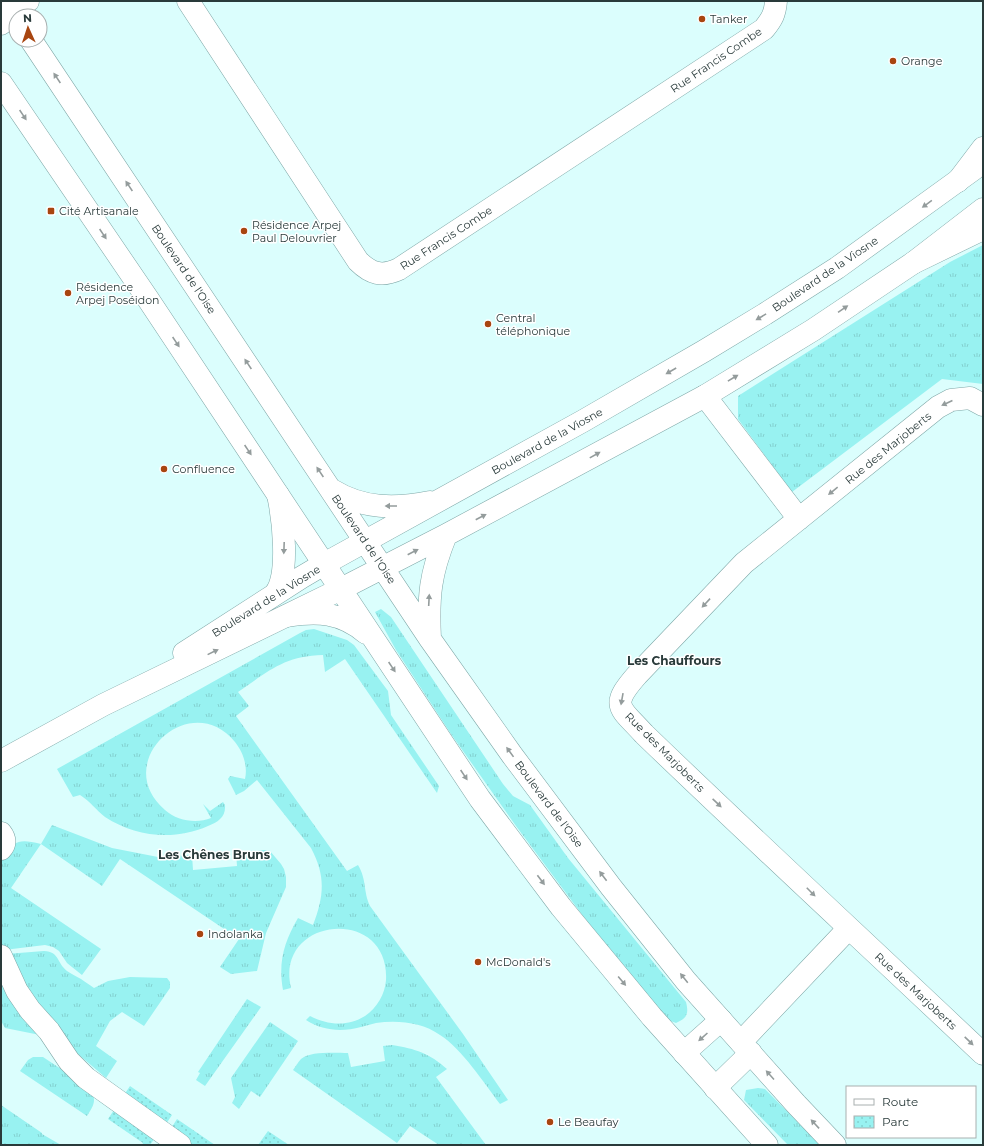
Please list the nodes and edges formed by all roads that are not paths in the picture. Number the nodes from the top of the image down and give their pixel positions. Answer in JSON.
{"nodes":[{"id":1,"x":188,"y":1,"type":"edge"},
{"id":2,"x":776,"y":1,"type":"edge"},
{"id":3,"x":36,"y":48,"type":"edge"},
{"id":4,"x":1,"y":83,"type":"edge"},
{"id":5,"x":983,"y":148,"type":"edge"},
{"id":6,"x":983,"y":162,"type":"edge"},
{"id":7,"x":958,"y":181,"type":"junction"},
{"id":8,"x":982,"y":217,"type":"edge"},
{"id":9,"x":704,"y":396,"type":"junction"},
{"id":10,"x":983,"y":405,"type":"edge"},
{"id":11,"x":332,"y":490,"type":"junction"},
{"id":12,"x":278,"y":495,"type":"junction"},
{"id":13,"x":443,"y":499,"type":"junction"},
{"id":14,"x":799,"y":519,"type":"junction"},
{"id":15,"x":446,"y":535,"type":"junction"},
{"id":16,"x":366,"y":542,"type":"junction"},
{"id":17,"x":324,"y":564,"type":"junction"},
{"id":18,"x":383,"y":567,"type":"junction"},
{"id":19,"x":341,"y":589,"type":"junction"},
{"id":20,"x":276,"y":594,"type":"junction"},
{"id":21,"x":287,"y":616,"type":"junction"},
{"id":22,"x":430,"y":639,"type":"junction"},
{"id":23,"x":376,"y":642,"type":"junction"},
{"id":24,"x":102,"y":705,"type":"junction"},
{"id":25,"x":1,"y":761,"type":"edge"},
{"id":26,"x":1,"y":833,"type":"edge"},
{"id":27,"x":1,"y":849,"type":"edge"},
{"id":28,"x":848,"y":928,"type":"junction"},
{"id":29,"x":1,"y":956,"type":"edge"},
{"id":30,"x":721,"y":1020,"type":"junction"},
{"id":31,"x":746,"y":1047,"type":"junction"},
{"id":32,"x":684,"y":1053,"type":"junction"},
{"id":33,"x":983,"y":1054,"type":"edge"},
{"id":34,"x":715,"y":1088,"type":"junction"},
{"id":35,"x":167,"y":1142,"type":"edge"},
{"id":36,"x":767,"y":1145,"type":"edge"},
{"id":37,"x":835,"y":1145,"type":"edge"}],
"edges":[{"from":1,"to":2,"type":"main road","name":"Rue Francis Combe"},
{"from":11,"to":3,"type":"main road","name":"Boulevard de l'Oise","one_way":true},
{"from":4,"to":12,"type":"main road","one_way":true},
{"from":5,"to":7,"type":"main road"},
{"from":6,"to":7,"type":"main road","name":"Boulevard de la Viosne"},
{"from":7,"to":13,"type":"main road","name":"Boulevard de la Viosne","one_way":true},
{"from":9,"to":8,"type":"main road","name":"Boulevard de la Viosne","one_way":true},
{"from":9,"to":14,"type":"main road"},
{"from":15,"to":9,"type":"main road","name":"Boulevard de la Viosne","one_way":true},
{"from":10,"to":14,"type":"main road","name":"Rue des Marjoberts","one_way":true},
{"from":13,"to":11,"type":"main road","one_way":true},
{"from":11,"to":16,"type":"main road","name":"Boulevard de l'Oise"},
{"from":12,"to":17,"type":"main road"},
{"from":12,"to":20,"type":"main road","one_way":true},
{"from":13,"to":16,"type":"main road","name":"Boulevard de la Viosne"},
{"from":14,"to":28,"type":"main road","name":"Rue des Marjoberts","one_way":true},
{"from":18,"to":15,"type":"main road","name":"Boulevard de la Viosne","one_way":true},
{"from":22,"to":15,"type":"main road","one_way":true},
{"from":16,"to":17,"type":"main road","name":"Boulevard de la Viosne"},
{"from":16,"to":18,"type":"main road","name":"Boulevard de l'Oise"},
{"from":17,"to":19,"type":"main road"},
{"from":17,"to":20,"type":"main road","name":"Boulevard de la Viosne"},
{"from":18,"to":19,"type":"main road","name":"Boulevard de la Viosne"},
{"from":18,"to":22,"type":"main road","name":"Boulevard de l'Oise"},
{"from":19,"to":21,"type":"main road","name":"Boulevard de la Viosne"},
{"from":19,"to":23,"type":"main road"},
{"from":20,"to":24,"type":"main road","name":"Boulevard de la Viosne"},
{"from":21,"to":23,"type":"main road"},
{"from":24,"to":21,"type":"main road","name":"Boulevard de la Viosne","one_way":true},
{"from":30,"to":22,"type":"main road","name":"Boulevard de l'Oise","one_way":true},
{"from":23,"to":32,"type":"main road","one_way":true},
{"from":24,"to":25,"type":"main road","name":"Boulevard de la Viosne"},
{"from":26,"to":27,"type":"main road"},
{"from":28,"to":31,"type":"main road"},
{"from":28,"to":33,"type":"main road","name":"Rue des Marjoberts","one_way":true},
{"from":29,"to":35,"type":"main road"},
{"from":30,"to":31,"type":"main road","name":"Boulevard de l'Oise"},
{"from":30,"to":32,"type":"main road","one_way":true},
{"from":31,"to":34,"type":"main road"},
{"from":37,"to":31,"type":"main road","name":"Boulevard de l'Oise","one_way":true},
{"from":32,"to":34,"type":"main road"},
{"from":34,"to":36,"type":"main road"}]}
